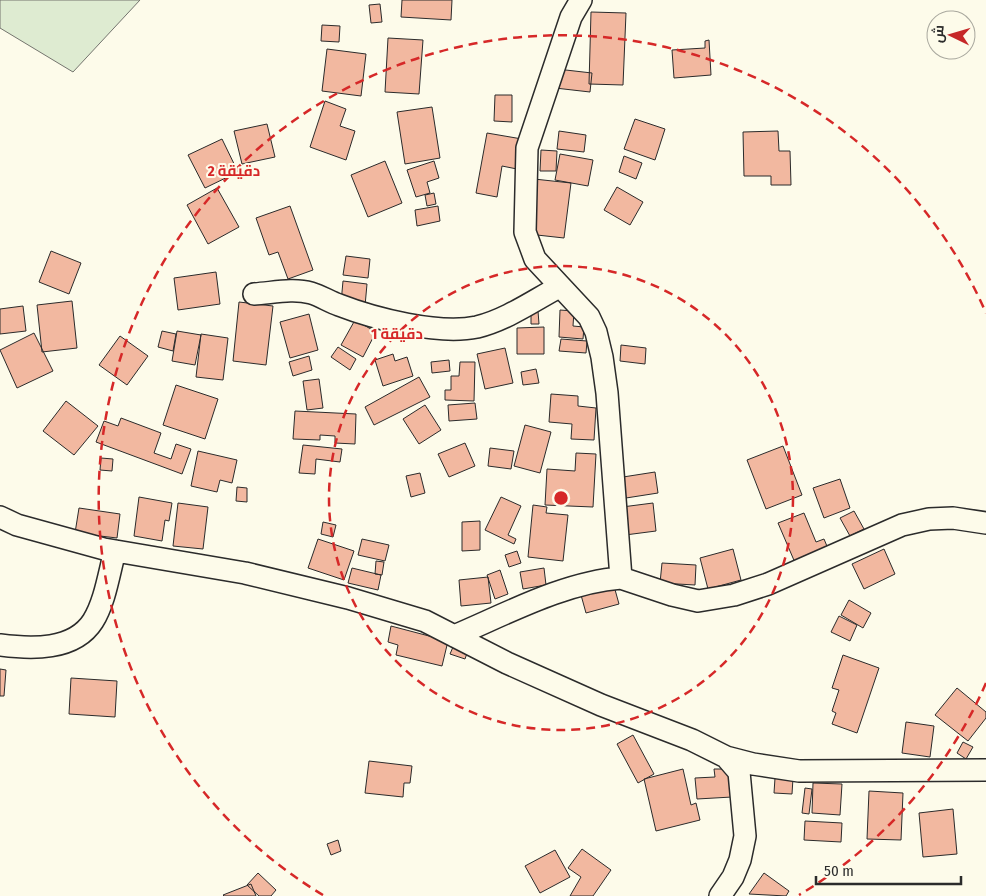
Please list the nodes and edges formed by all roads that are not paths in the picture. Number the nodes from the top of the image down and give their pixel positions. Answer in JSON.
{"nodes":[{"id":1,"x":581,"y":0,"type":"edge"},
{"id":2,"x":559,"y":287,"type":"junction"},
{"id":3,"x":254,"y":294,"type":"dead end"},
{"id":4,"x":0,"y":517,"type":"edge"},
{"id":5,"x":986,"y":523,"type":"edge"},
{"id":6,"x":115,"y":551,"type":"junction"},
{"id":7,"x":621,"y":578,"type":"junction"},
{"id":8,"x":454,"y":636,"type":"junction"},
{"id":9,"x":0,"y":645,"type":"edge"},
{"id":10,"x":726,"y":757,"type":"junction"},
{"id":11,"x":986,"y":770,"type":"edge"},
{"id":12,"x":720,"y":896,"type":"edge"}],
"edges":[{"from":1,"to":2,"type":"street"},
{"from":2,"to":3,"type":"street"},
{"from":2,"to":7,"type":"street"},
{"from":4,"to":6,"type":"street"},
{"from":5,"to":7,"type":"street"},
{"from":6,"to":8,"type":"street"},
{"from":6,"to":9,"type":"street"},
{"from":7,"to":8,"type":"street"},
{"from":8,"to":10,"type":"street"},
{"from":10,"to":11,"type":"street"},
{"from":10,"to":12,"type":"street"}]}
